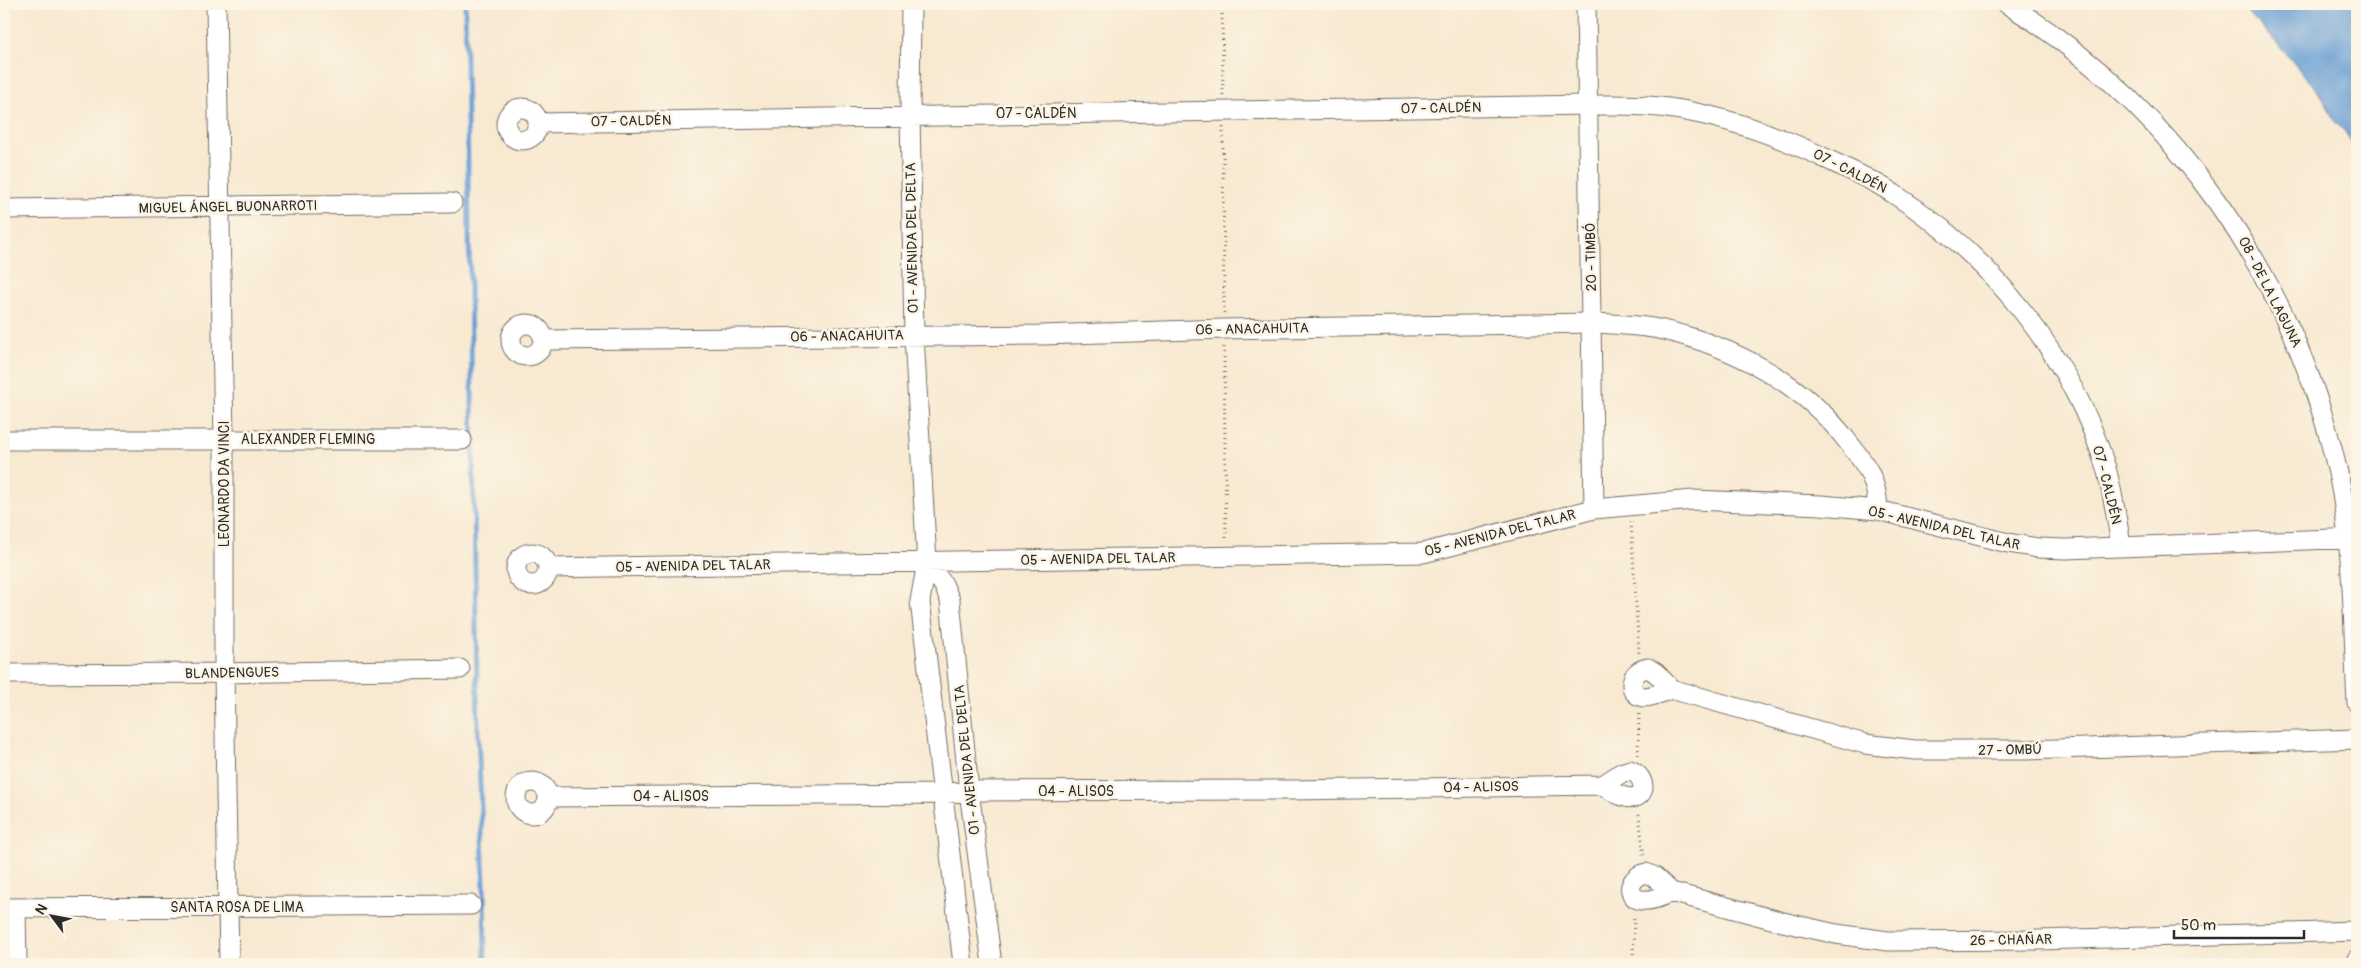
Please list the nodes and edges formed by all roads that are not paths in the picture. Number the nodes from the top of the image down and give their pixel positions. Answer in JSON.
{"nodes":[{"id":1,"x":216,"y":4,"type":"edge"},
{"id":2,"x":911,"y":4,"type":"edge"},
{"id":3,"x":1586,"y":4,"type":"edge"},
{"id":4,"x":2007,"y":4,"type":"edge"},
{"id":5,"x":1588,"y":105,"type":"junction"},
{"id":6,"x":910,"y":114,"type":"junction"},
{"id":7,"x":538,"y":123,"type":"dead end"},
{"id":8,"x":452,"y":203,"type":"dead end"},
{"id":9,"x":219,"y":208,"type":"junction"},
{"id":10,"x":4,"y":209,"type":"edge"},
{"id":11,"x":1592,"y":323,"type":"junction"},
{"id":12,"x":914,"y":336,"type":"junction"},
{"id":13,"x":543,"y":340,"type":"dead end"},
{"id":14,"x":224,"y":439,"type":"junction"},
{"id":15,"x":4,"y":440,"type":"edge"},
{"id":16,"x":462,"y":440,"type":"dead end"},
{"id":17,"x":1594,"y":510,"type":"junction"},
{"id":18,"x":1878,"y":510,"type":"junction"},
{"id":19,"x":2353,"y":538,"type":"edge"},
{"id":20,"x":2121,"y":546,"type":"junction"},
{"id":21,"x":927,"y":563,"type":"junction"},
{"id":22,"x":548,"y":568,"type":"dead end"},
{"id":23,"x":460,"y":669,"type":"dead end"},
{"id":24,"x":224,"y":673,"type":"junction"},
{"id":25,"x":4,"y":674,"type":"edge"},
{"id":26,"x":1671,"y":689,"type":"junction"},
{"id":27,"x":2357,"y":703,"type":"edge"},
{"id":28,"x":2357,"y":739,"type":"edge"},
{"id":29,"x":1603,"y":785,"type":"junction"},
{"id":30,"x":969,"y":791,"type":"junction"},
{"id":31,"x":941,"y":794,"type":"junction"},
{"id":32,"x":548,"y":797,"type":"dead end"},
{"id":33,"x":1671,"y":892,"type":"junction"},
{"id":34,"x":471,"y":905,"type":"dead end"},
{"id":35,"x":228,"y":907,"type":"junction"},
{"id":36,"x":10,"y":908,"type":"edge"},
{"id":37,"x":2357,"y":931,"type":"edge"},
{"id":38,"x":2357,"y":959,"type":"edge"},
{"id":39,"x":17,"y":964,"type":"edge"},
{"id":40,"x":229,"y":964,"type":"edge"},
{"id":41,"x":963,"y":964,"type":"edge"},
{"id":42,"x":992,"y":964,"type":"edge"},
{"id":43,"x":2357,"y":964,"type":"edge"}],
"edges":[{"from":1,"to":9,"type":"street","name":"LEONARDO DA VINCI"},
{"from":2,"to":6,"type":"street","name":"01 - AVENIDA DEL DELTA"},
{"from":3,"to":5,"type":"street","name":"20 - TIMBÓ"},
{"from":4,"to":19,"type":"street","name":"08 - DE LA LAGUNA"},
{"from":5,"to":6,"type":"street","name":"07 - CALDÉN"},
{"from":5,"to":11,"type":"street","name":"20 - TIMBÓ"},
{"from":5,"to":20,"type":"street","name":"07 - CALDÉN"},
{"from":6,"to":7,"type":"street","name":"07 - CALDÉN"},
{"from":6,"to":12,"type":"street","name":"01 - AVENIDA DEL DELTA"},
{"from":8,"to":9,"type":"street","name":"MIGUEL ÁNGEL BUONARROTI"},
{"from":9,"to":10,"type":"street","name":"MIGUEL ÁNGEL BUONARROTI"},
{"from":9,"to":14,"type":"street","name":"LEONARDO DA VINCI"},
{"from":11,"to":12,"type":"street","name":"06 - ANACAHUITA"},
{"from":11,"to":17,"type":"street","name":"20 - TIMBÓ"},
{"from":11,"to":18,"type":"street","name":"06 - ANACAHUITA"},
{"from":12,"to":13,"type":"street","name":"06 - ANACAHUITA"},
{"from":12,"to":21,"type":"street","name":"01 - AVENIDA DEL DELTA"},
{"from":14,"to":15,"type":"street","name":"ALEXANDER FLEMING"},
{"from":14,"to":16,"type":"street","name":"ALEXANDER FLEMING"},
{"from":14,"to":24,"type":"street","name":"LEONARDO DA VINCI"},
{"from":17,"to":18,"type":"street","name":"05 - AVENIDA DEL TALAR"},
{"from":17,"to":21,"type":"street","name":"05 - AVENIDA DEL TALAR"},
{"from":18,"to":20,"type":"street","name":"05 - AVENIDA DEL TALAR"},
{"from":19,"to":20,"type":"street","name":"05 - AVENIDA DEL TALAR"},
{"from":19,"to":27,"type":"street","name":"08 - DE LA LAGUNA"},
{"from":21,"to":22,"type":"street","name":"05 - AVENIDA DEL TALAR"},
{"from":21,"to":30,"type":"street","name":"01 - AVENIDA DEL DELTA"},
{"from":21,"to":31,"type":"street","name":"01 - AVENIDA DEL DELTA"},
{"from":23,"to":24,"type":"street","name":"BLANDENGUES"},
{"from":24,"to":25,"type":"street","name":"BLANDENGUES"},
{"from":24,"to":35,"type":"street","name":"LEONARDO DA VINCI"},
{"from":26,"to":26,"type":"street"},
{"from":26,"to":28,"type":"street","name":"27 - OMBÚ"},
{"from":29,"to":29,"type":"street"},
{"from":29,"to":30,"type":"street","name":"04 - ALISOS"},
{"from":30,"to":31,"type":"street","name":"04 - ALISOS"},
{"from":30,"to":42,"type":"street","name":"01 - AVENIDA DEL DELTA"},
{"from":31,"to":32,"type":"street","name":"04 - ALISOS"},
{"from":31,"to":41,"type":"street","name":"01 - AVENIDA DEL DELTA"},
{"from":33,"to":33,"type":"street"},
{"from":33,"to":37,"type":"street","name":"26 - CHAÑAR"},
{"from":34,"to":35,"type":"street","name":"SANTA ROSA DE LIMA"},
{"from":35,"to":36,"type":"street","name":"SANTA ROSA DE LIMA"},
{"from":35,"to":40,"type":"street","name":"LEONARDO DA VINCI"},
{"from":36,"to":39,"type":"street"},
{"from":38,"to":43,"type":"street"}]}
